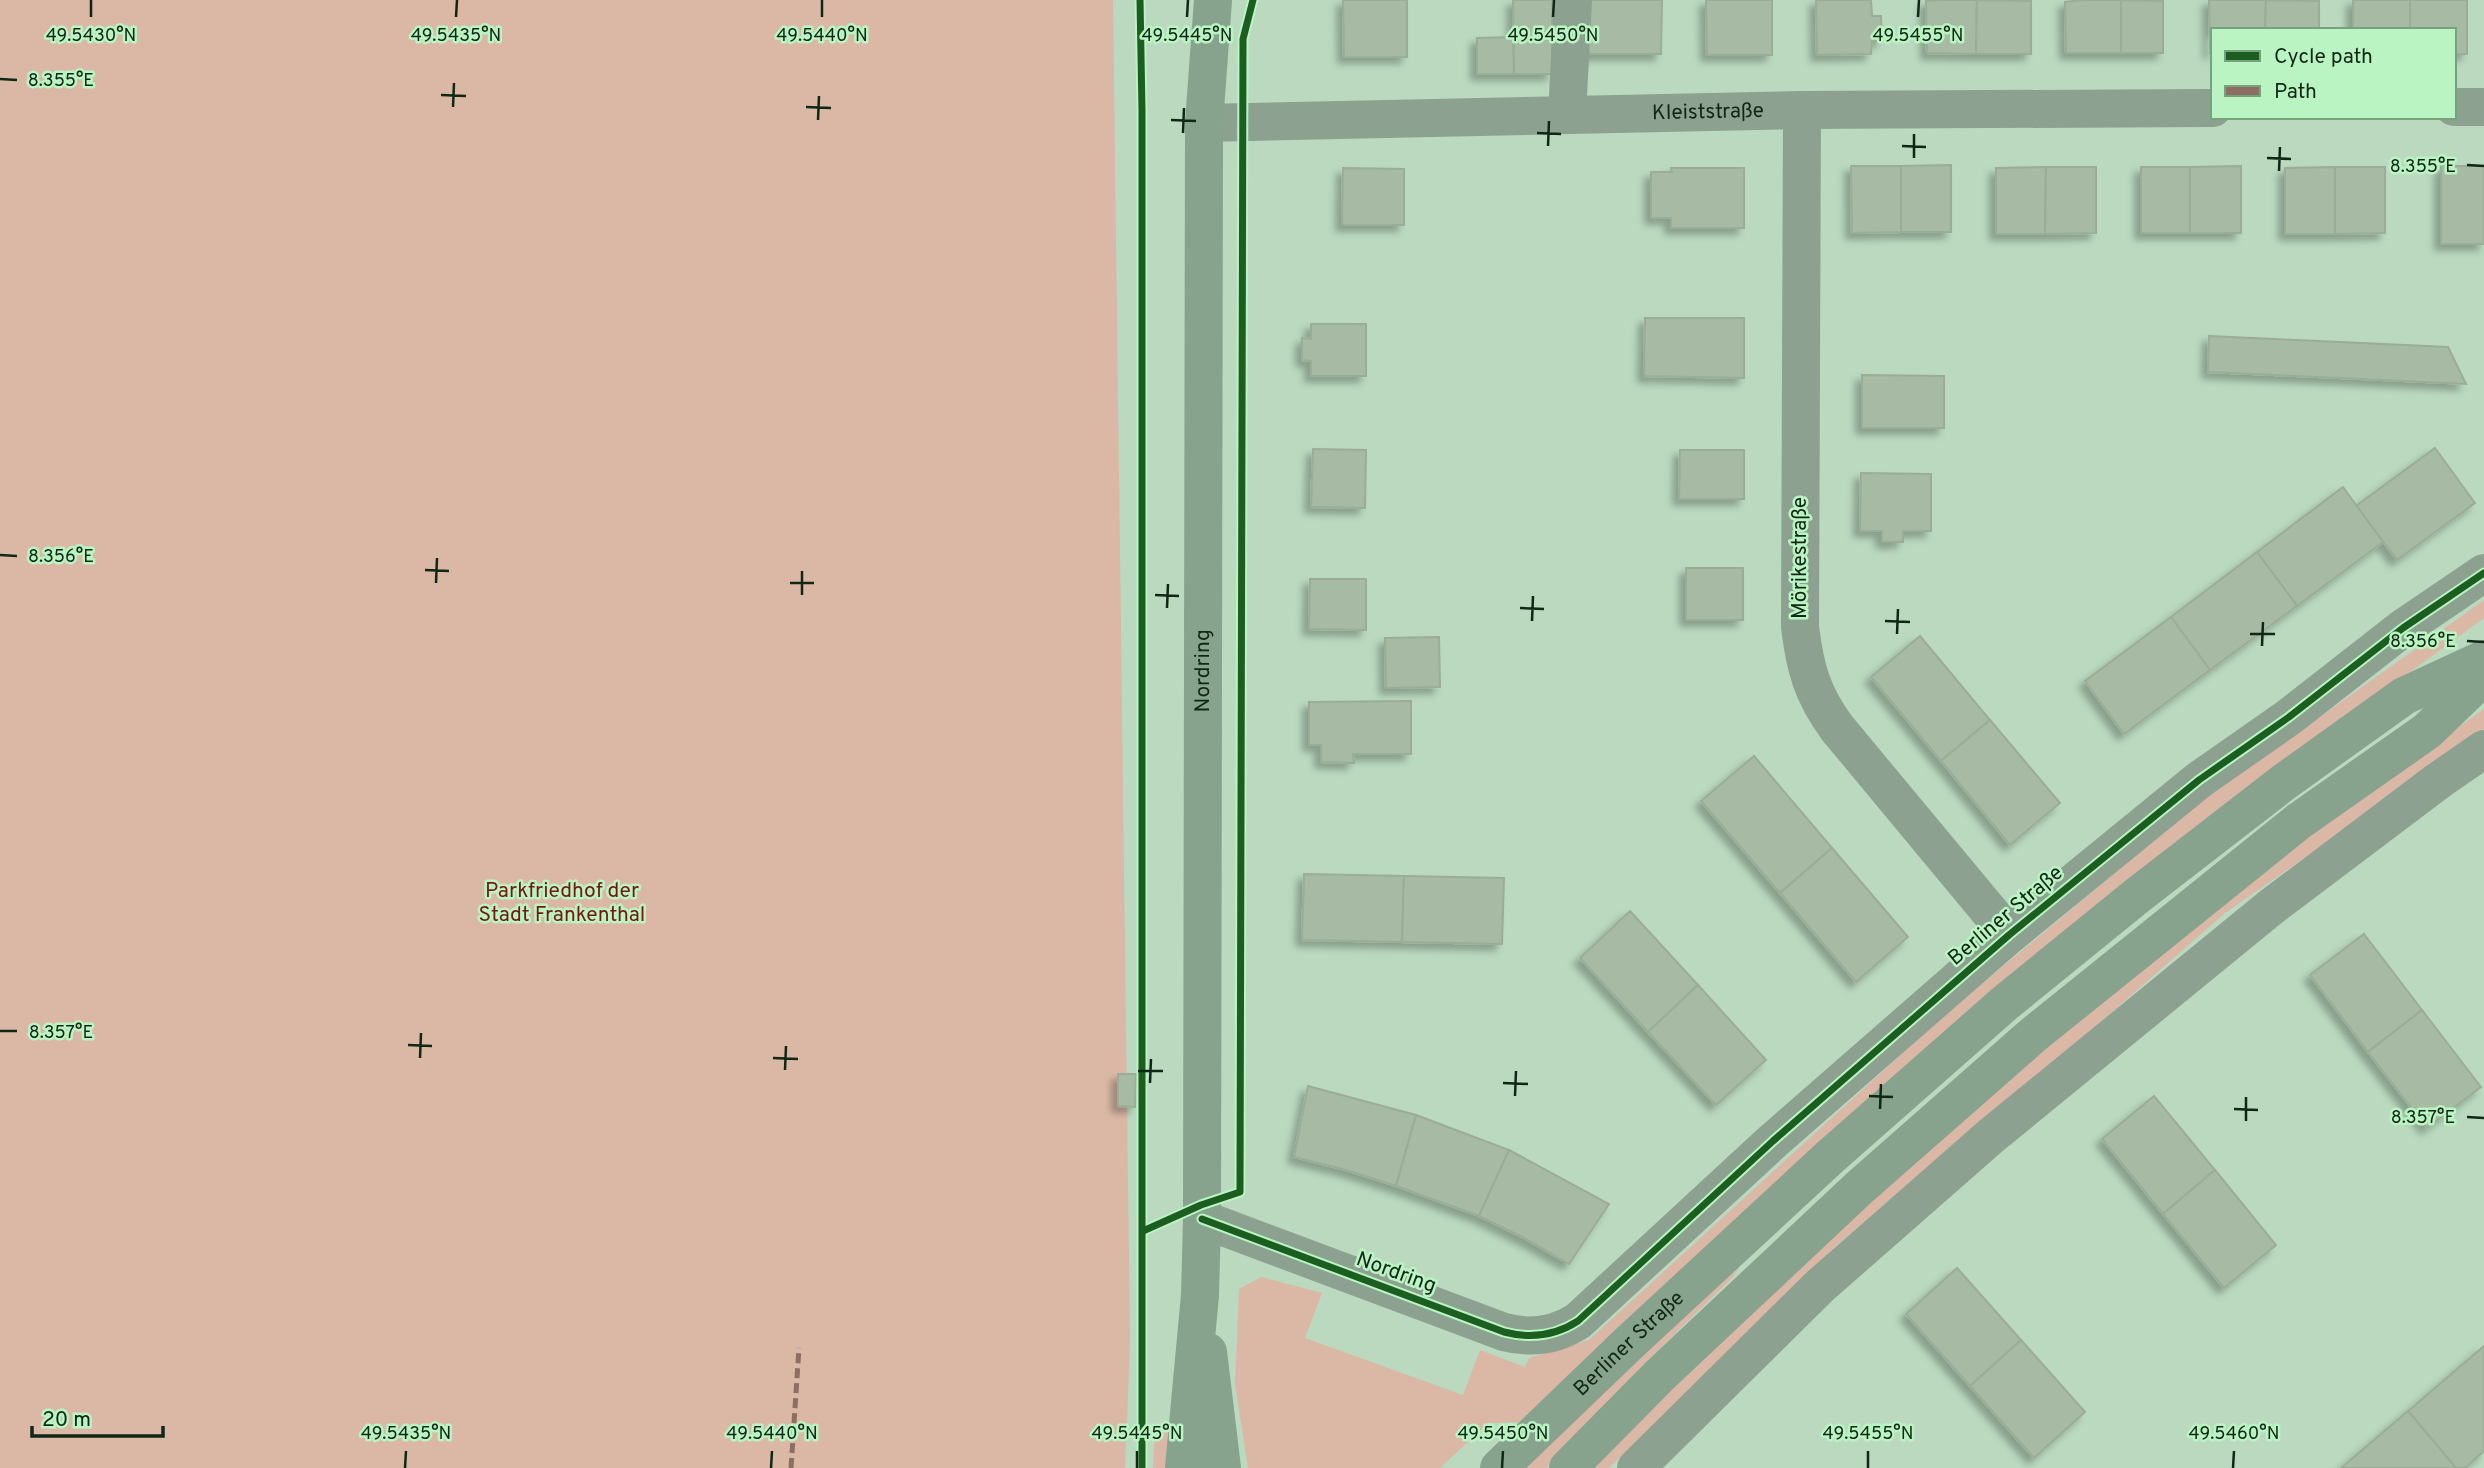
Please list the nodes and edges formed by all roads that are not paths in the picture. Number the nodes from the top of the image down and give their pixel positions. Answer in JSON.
{"nodes":[{"id":1,"x":1189,"y":0,"type":"edge"},
{"id":2,"x":1213,"y":0,"type":"edge"},
{"id":3,"x":1573,"y":0,"type":"edge"},
{"id":4,"x":2456,"y":107,"type":"edge"},
{"id":5,"x":2484,"y":107,"type":"edge"},
{"id":6,"x":2211,"y":108,"type":"edge"},
{"id":7,"x":1802,"y":110,"type":"junction"},
{"id":8,"x":1567,"y":115,"type":"junction"},
{"id":9,"x":1204,"y":123,"type":"junction"},
{"id":10,"x":2484,"y":573,"type":"edge"},
{"id":11,"x":2484,"y":659,"type":"edge"},
{"id":12,"x":2484,"y":676,"type":"edge"},
{"id":13,"x":2484,"y":749,"type":"edge"},
{"id":14,"x":2008,"y":935,"type":"junction"},
{"id":15,"x":1202,"y":1219,"type":"junction"},
{"id":16,"x":1200,"y":1295,"type":"junction"},
{"id":17,"x":1578,"y":1321,"type":"joint"},
{"id":18,"x":1184,"y":1468,"type":"edge"},
{"id":19,"x":1222,"y":1468,"type":"edge"},
{"id":20,"x":1499,"y":1468,"type":"edge"},
{"id":21,"x":1568,"y":1468,"type":"edge"},
{"id":22,"x":1636,"y":1468,"type":"edge"}],
"edges":[{"from":1,"to":9,"type":"main road","name":"Nordring"},
{"from":2,"to":9,"type":"main road","name":"Nordring"},
{"from":3,"to":8,"type":"street"},
{"from":4,"to":5,"type":"street"},
{"from":6,"to":7,"type":"street","name":"Kleiststraße"},
{"from":7,"to":8,"type":"street","name":"Kleiststraße"},
{"from":7,"to":14,"type":"street","name":"Mörikestraße"},
{"from":8,"to":9,"type":"street","name":"Kleiststraße"},
{"from":9,"to":15,"type":"main road","name":"Nordring"},
{"from":10,"to":14,"type":"street","name":"Berliner Straße"},
{"from":11,"to":20,"type":"main road","name":"Berliner Straße"},
{"from":12,"to":21,"type":"main road","name":"Berliner Straße"},
{"from":13,"to":22,"type":"street"},
{"from":14,"to":17,"type":"street","name":"Berliner Straße"},
{"from":15,"to":16,"type":"main road","name":"Nordring"},
{"from":15,"to":17,"type":"street","name":"Nordring"},
{"from":16,"to":18,"type":"main road","name":"Nordring"},
{"from":16,"to":19,"type":"main road","name":"Nordring"}]}
